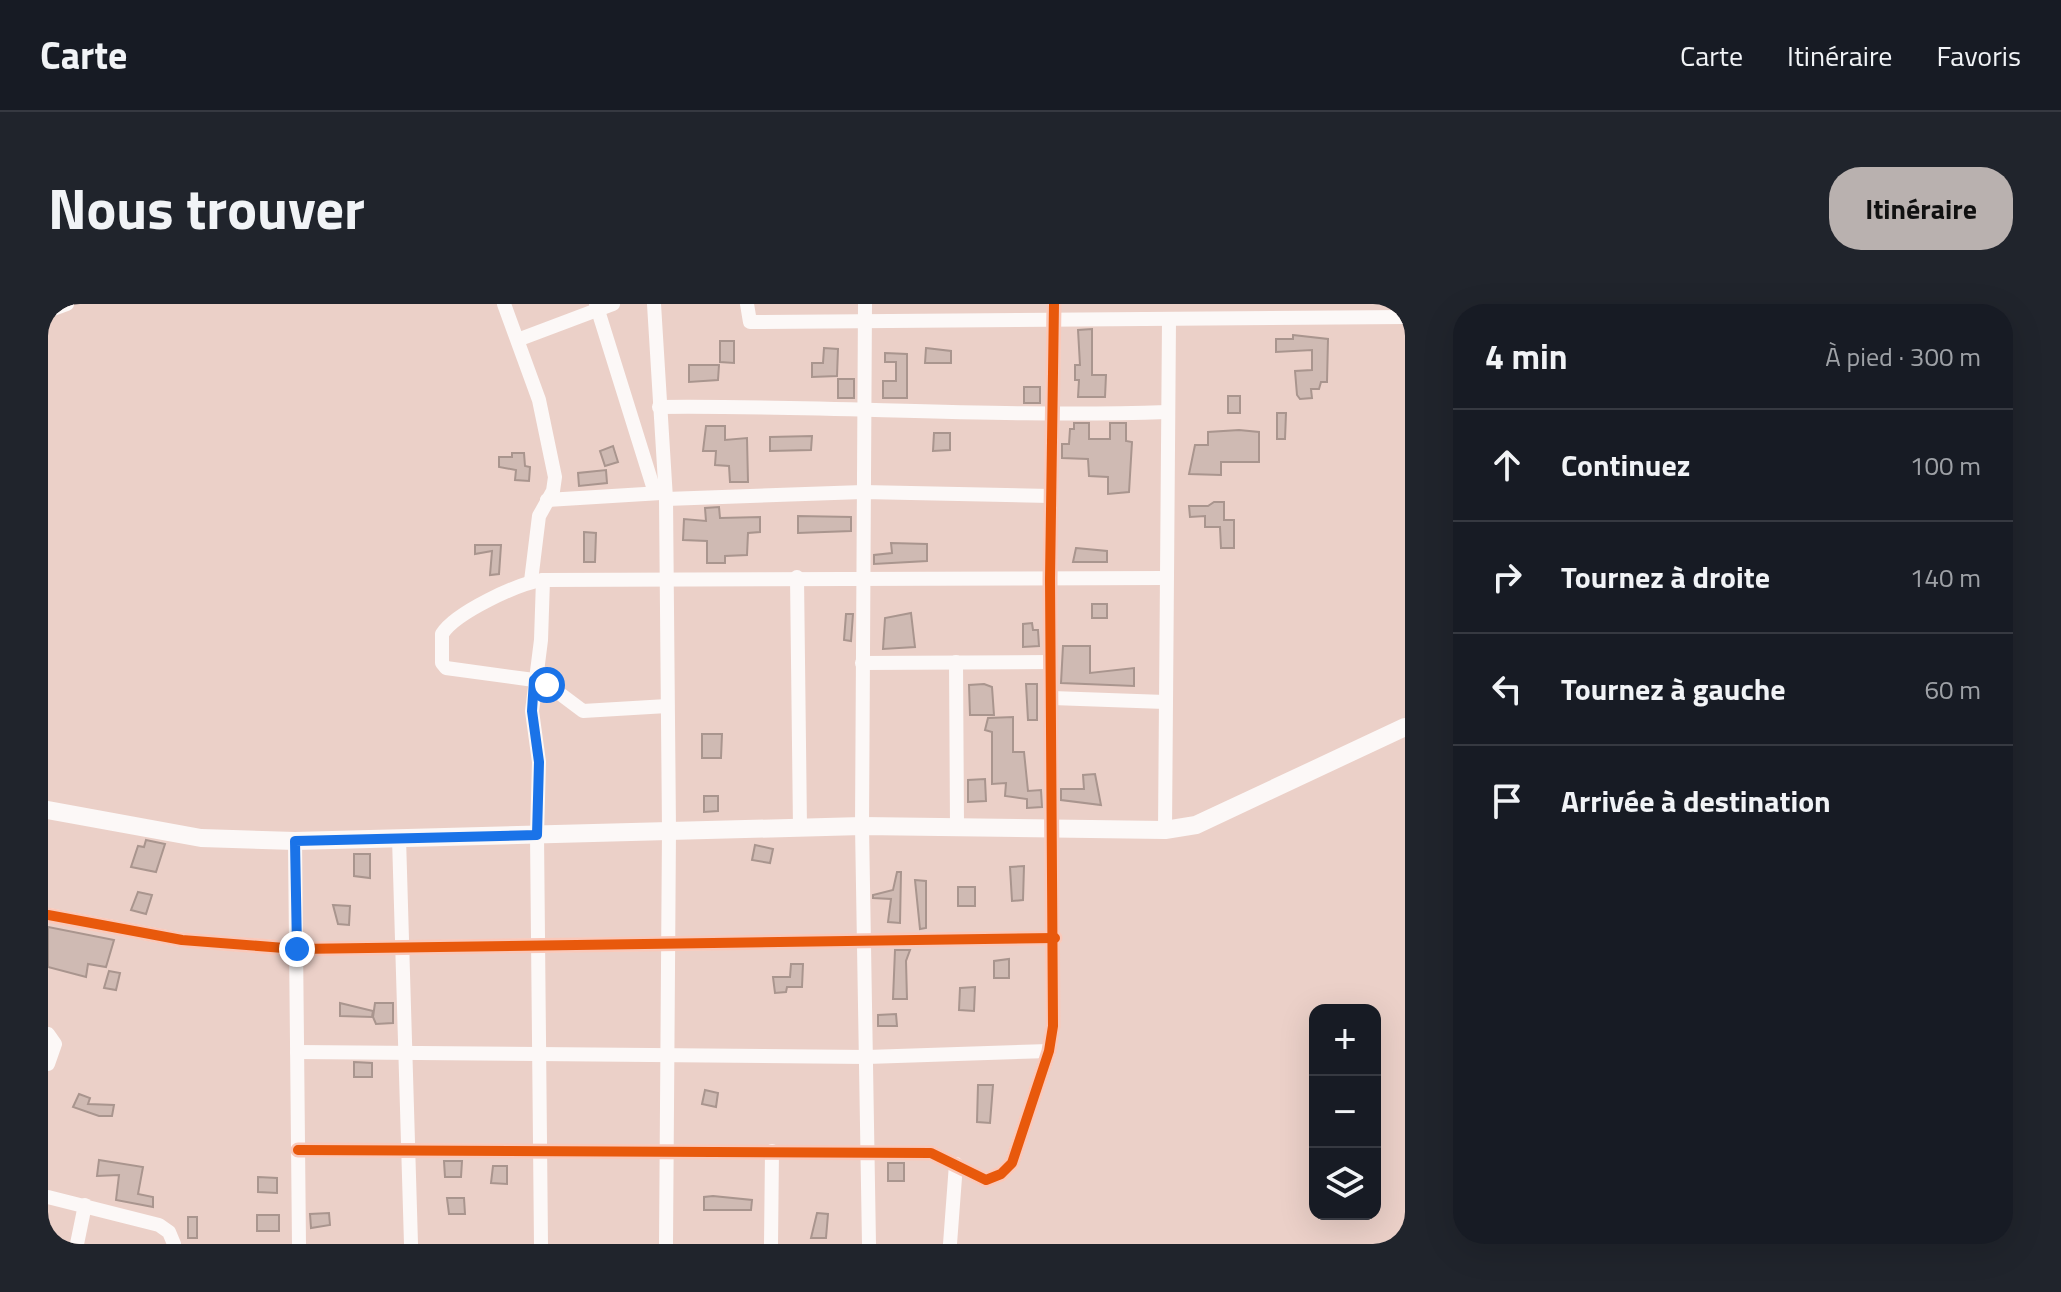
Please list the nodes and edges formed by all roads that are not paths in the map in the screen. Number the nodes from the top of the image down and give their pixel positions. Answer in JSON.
{"nodes":[{"id":1,"x":67,"y":304,"type":"edge"},
{"id":2,"x":504,"y":304,"type":"edge"},
{"id":3,"x":613,"y":304,"type":"edge"},
{"id":4,"x":654,"y":304,"type":"edge"},
{"id":5,"x":747,"y":304,"type":"edge"},
{"id":6,"x":865,"y":304,"type":"edge"},
{"id":7,"x":1054,"y":304,"type":"edge"},
{"id":8,"x":597,"y":307,"type":"edge"},
{"id":9,"x":48,"y":311,"type":"edge"},
{"id":10,"x":1405,"y":317,"type":"edge"},
{"id":11,"x":865,"y":320,"type":"junction"},
{"id":12,"x":1054,"y":321,"type":"junction"},
{"id":13,"x":1169,"y":321,"type":"junction"},
{"id":14,"x":520,"y":339,"type":"junction"},
{"id":15,"x":659,"y":407,"type":"junction"},
{"id":16,"x":865,"y":409,"type":"junction"},
{"id":17,"x":1167,"y":412,"type":"junction"},
{"id":18,"x":1051,"y":416,"type":"junction"},
{"id":19,"x":863,"y":492,"type":"junction"},
{"id":20,"x":662,"y":495,"type":"junction"},
{"id":21,"x":1050,"y":496,"type":"junction"},
{"id":22,"x":547,"y":500,"type":"junction"},
{"id":23,"x":797,"y":577,"type":"junction"},
{"id":24,"x":666,"y":578,"type":"junction"},
{"id":25,"x":862,"y":578,"type":"junction"},
{"id":26,"x":1166,"y":578,"type":"junction"},
{"id":27,"x":1050,"y":579,"type":"junction"},
{"id":28,"x":537,"y":580,"type":"junction"},
{"id":29,"x":956,"y":662,"type":"junction"},
{"id":30,"x":1051,"y":662,"type":"junction"},
{"id":31,"x":862,"y":663,"type":"junction"},
{"id":32,"x":534,"y":680,"type":"junction"},
{"id":33,"x":1052,"y":698,"type":"junction"},
{"id":34,"x":1165,"y":702,"type":"junction"},
{"id":35,"x":667,"y":706,"type":"junction"},
{"id":36,"x":1405,"y":727,"type":"edge"},
{"id":37,"x":48,"y":810,"type":"edge"},
{"id":38,"x":957,"y":825,"type":"junction"},
{"id":39,"x":862,"y":826,"type":"junction"},
{"id":40,"x":800,"y":828,"type":"junction"},
{"id":41,"x":1053,"y":829,"type":"junction"},
{"id":42,"x":669,"y":830,"type":"junction"},
{"id":43,"x":1165,"y":830,"type":"junction"},
{"id":44,"x":537,"y":835,"type":"junction"},
{"id":45,"x":399,"y":838,"type":"junction"},
{"id":46,"x":295,"y":841,"type":"junction"},
{"id":47,"x":48,"y":915,"type":"edge"},
{"id":48,"x":1055,"y":938,"type":"junction"},
{"id":49,"x":865,"y":940,"type":"junction"},
{"id":50,"x":667,"y":943,"type":"junction"},
{"id":51,"x":540,"y":945,"type":"junction"},
{"id":52,"x":403,"y":948,"type":"junction"},
{"id":53,"x":297,"y":949,"type":"junction"},
{"id":54,"x":48,"y":1034,"type":"edge"},
{"id":55,"x":1049,"y":1051,"type":"junction"},
{"id":56,"x":297,"y":1052,"type":"junction"},
{"id":57,"x":406,"y":1053,"type":"junction"},
{"id":58,"x":541,"y":1055,"type":"junction"},
{"id":59,"x":667,"y":1057,"type":"junction"},
{"id":60,"x":867,"y":1057,"type":"junction"},
{"id":61,"x":48,"y":1064,"type":"edge"},
{"id":62,"x":409,"y":1148,"type":"junction"},
{"id":63,"x":541,"y":1148,"type":"junction"},
{"id":64,"x":298,"y":1150,"type":"junction"},
{"id":65,"x":666,"y":1150,"type":"junction"},
{"id":66,"x":772,"y":1151,"type":"junction"},
{"id":67,"x":868,"y":1152,"type":"junction"},
{"id":68,"x":956,"y":1164,"type":"junction"},
{"id":69,"x":48,"y":1197,"type":"edge"},
{"id":70,"x":85,"y":1205,"type":"junction"},
{"id":71,"x":77,"y":1244,"type":"edge"},
{"id":72,"x":174,"y":1244,"type":"edge"},
{"id":73,"x":299,"y":1244,"type":"edge"},
{"id":74,"x":411,"y":1244,"type":"edge"},
{"id":75,"x":541,"y":1244,"type":"edge"},
{"id":76,"x":666,"y":1244,"type":"edge"},
{"id":77,"x":771,"y":1244,"type":"edge"},
{"id":78,"x":869,"y":1244,"type":"edge"},
{"id":79,"x":950,"y":1244,"type":"edge"}],
"edges":[{"from":1,"to":9,"type":"street"},
{"from":2,"to":14,"type":"street"},
{"from":3,"to":8,"type":"street"},
{"from":4,"to":15,"type":"street"},
{"from":5,"to":11,"type":"street"},
{"from":6,"to":11,"type":"street"},
{"from":7,"to":12,"type":"street"},
{"from":8,"to":14,"type":"street"},
{"from":8,"to":20,"type":"street"},
{"from":10,"to":13,"type":"street"},
{"from":11,"to":12,"type":"street"},
{"from":11,"to":16,"type":"street"},
{"from":12,"to":13,"type":"street"},
{"from":12,"to":18,"type":"street"},
{"from":13,"to":17,"type":"street"},
{"from":14,"to":22,"type":"street"},
{"from":15,"to":16,"type":"street"},
{"from":15,"to":20,"type":"street"},
{"from":16,"to":18,"type":"street"},
{"from":16,"to":19,"type":"street"},
{"from":17,"to":18,"type":"street"},
{"from":17,"to":26,"type":"street"},
{"from":18,"to":21,"type":"street"},
{"from":19,"to":20,"type":"street"},
{"from":19,"to":21,"type":"street"},
{"from":19,"to":25,"type":"street"},
{"from":20,"to":22,"type":"street"},
{"from":20,"to":24,"type":"street"},
{"from":21,"to":27,"type":"street"},
{"from":22,"to":28,"type":"street"},
{"from":23,"to":24,"type":"street"},
{"from":23,"to":25,"type":"street"},
{"from":23,"to":40,"type":"street"},
{"from":24,"to":28,"type":"street"},
{"from":24,"to":35,"type":"street"},
{"from":25,"to":27,"type":"street"},
{"from":25,"to":31,"type":"street"},
{"from":26,"to":27,"type":"street"},
{"from":26,"to":34,"type":"street"},
{"from":27,"to":30,"type":"street"},
{"from":28,"to":32,"type":"street"},
{"from":28,"to":32,"type":"street"},
{"from":29,"to":30,"type":"street"},
{"from":29,"to":31,"type":"street"},
{"from":29,"to":38,"type":"street"},
{"from":30,"to":33,"type":"street"},
{"from":31,"to":39,"type":"street"},
{"from":32,"to":35,"type":"street"},
{"from":32,"to":44,"type":"street"},
{"from":33,"to":34,"type":"street"},
{"from":33,"to":41,"type":"street"},
{"from":34,"to":43,"type":"street"},
{"from":35,"to":42,"type":"street"},
{"from":36,"to":43,"type":"main road"},
{"from":37,"to":46,"type":"main road"},
{"from":38,"to":39,"type":"main road"},
{"from":38,"to":41,"type":"main road"},
{"from":39,"to":40,"type":"main road"},
{"from":39,"to":49,"type":"street"},
{"from":40,"to":42,"type":"main road"},
{"from":41,"to":43,"type":"main road"},
{"from":41,"to":48,"type":"street"},
{"from":42,"to":44,"type":"main road"},
{"from":42,"to":50,"type":"street"},
{"from":44,"to":45,"type":"main road"},
{"from":44,"to":51,"type":"street"},
{"from":45,"to":46,"type":"main road"},
{"from":45,"to":52,"type":"street"},
{"from":46,"to":53,"type":"street"},
{"from":47,"to":53,"type":"street"},
{"from":48,"to":49,"type":"street"},
{"from":48,"to":55,"type":"street"},
{"from":49,"to":50,"type":"street"},
{"from":49,"to":60,"type":"street"},
{"from":50,"to":51,"type":"street"},
{"from":50,"to":59,"type":"street"},
{"from":51,"to":52,"type":"street"},
{"from":51,"to":58,"type":"street"},
{"from":52,"to":53,"type":"street"},
{"from":52,"to":57,"type":"street"},
{"from":53,"to":56,"type":"street"},
{"from":54,"to":61,"type":"street"},
{"from":55,"to":60,"type":"street"},
{"from":55,"to":68,"type":"street"},
{"from":56,"to":57,"type":"street"},
{"from":56,"to":64,"type":"street"},
{"from":57,"to":58,"type":"street"},
{"from":57,"to":62,"type":"street"},
{"from":58,"to":59,"type":"street"},
{"from":58,"to":63,"type":"street"},
{"from":59,"to":60,"type":"street"},
{"from":59,"to":65,"type":"street"},
{"from":60,"to":67,"type":"street"},
{"from":62,"to":63,"type":"street"},
{"from":62,"to":64,"type":"street"},
{"from":62,"to":74,"type":"street"},
{"from":63,"to":65,"type":"street"},
{"from":63,"to":75,"type":"street"},
{"from":64,"to":73,"type":"street"},
{"from":65,"to":66,"type":"street"},
{"from":65,"to":76,"type":"street"},
{"from":66,"to":67,"type":"street"},
{"from":66,"to":77,"type":"street"},
{"from":67,"to":68,"type":"street"},
{"from":67,"to":78,"type":"street"},
{"from":68,"to":79,"type":"street"},
{"from":69,"to":70,"type":"street"},
{"from":70,"to":71,"type":"street"},
{"from":70,"to":72,"type":"street"}]}
